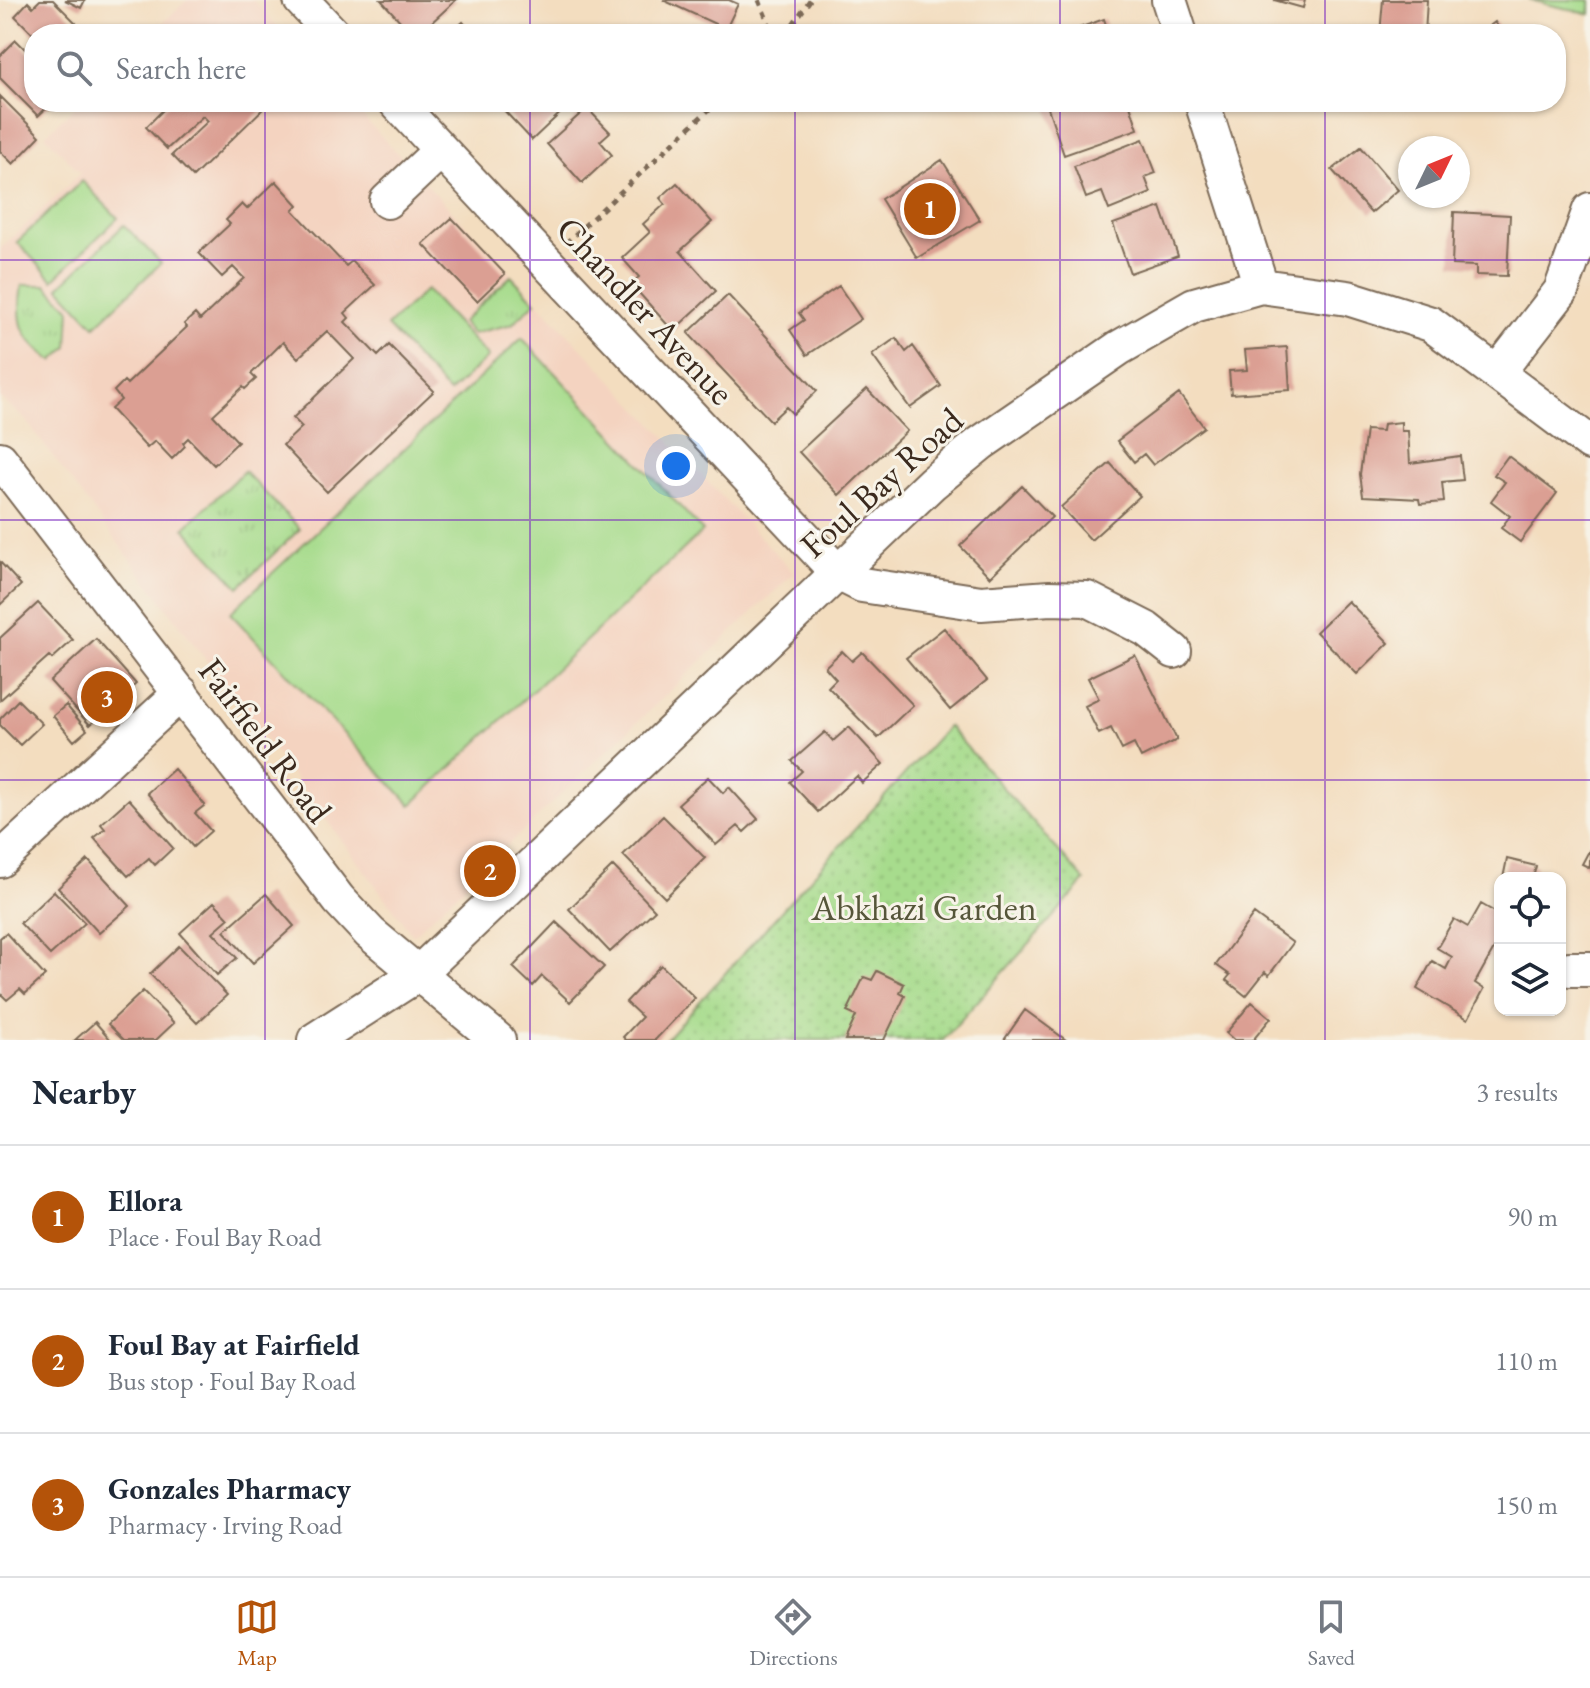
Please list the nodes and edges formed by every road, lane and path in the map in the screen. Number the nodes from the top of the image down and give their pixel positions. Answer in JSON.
{"nodes":[{"id":1,"x":301,"y":0,"type":"edge"},
{"id":2,"x":759,"y":0,"type":"edge"},
{"id":3,"x":810,"y":0,"type":"edge"},
{"id":4,"x":1169,"y":0,"type":"edge"},
{"id":5,"x":324,"y":24,"type":"edge"},
{"id":6,"x":769,"y":24,"type":"edge"},
{"id":7,"x":793,"y":24,"type":"edge"},
{"id":8,"x":1177,"y":24,"type":"edge"},
{"id":9,"x":405,"y":112,"type":"edge"},
{"id":10,"x":706,"y":112,"type":"edge"},
{"id":11,"x":1205,"y":112,"type":"edge"},
{"id":12,"x":441,"y":150,"type":"junction"},
{"id":13,"x":387,"y":201,"type":"dead end"},
{"id":14,"x":1590,"y":210,"type":"edge"},
{"id":15,"x":546,"y":262,"type":"junction"},
{"id":16,"x":1261,"y":286,"type":"junction"},
{"id":17,"x":1498,"y":372,"type":"junction"},
{"id":18,"x":1590,"y":443,"type":"edge"},
{"id":19,"x":0,"y":459,"type":"edge"},
{"id":20,"x":838,"y":573,"type":"junction"},
{"id":21,"x":1174,"y":651,"type":"dead end"},
{"id":22,"x":181,"y":693,"type":"junction"},
{"id":23,"x":0,"y":860,"type":"edge"},
{"id":24,"x":418,"y":974,"type":"junction"},
{"id":25,"x":315,"y":1040,"type":"edge"},
{"id":26,"x":498,"y":1040,"type":"edge"}],
"edges":[{"from":1,"to":5,"type":"street"},
{"from":2,"to":6,"type":"path"},
{"from":3,"to":7,"type":"path"},
{"from":4,"to":8,"type":"street"},
{"from":9,"to":12,"type":"street","name":"Chandler Avenue"},
{"from":10,"to":15,"type":"path"},
{"from":11,"to":16,"type":"street"},
{"from":12,"to":13,"type":"street"},
{"from":12,"to":15,"type":"street","name":"Chandler Avenue"},
{"from":14,"to":17,"type":"street"},
{"from":15,"to":20,"type":"street","name":"Chandler Avenue"},
{"from":16,"to":17,"type":"street","name":"Foul Bay Road"},
{"from":16,"to":20,"type":"street","name":"Foul Bay Road"},
{"from":17,"to":18,"type":"street","name":"Foul Bay Road"},
{"from":19,"to":22,"type":"street","name":"Fairfield Road"},
{"from":20,"to":21,"type":"street"},
{"from":20,"to":24,"type":"street","name":"Foul Bay Road"},
{"from":22,"to":23,"type":"street"},
{"from":22,"to":24,"type":"street","name":"Fairfield Road"},
{"from":24,"to":25,"type":"street","name":"Foul Bay Road"},
{"from":24,"to":26,"type":"street","name":"Fairfield Road"}]}
